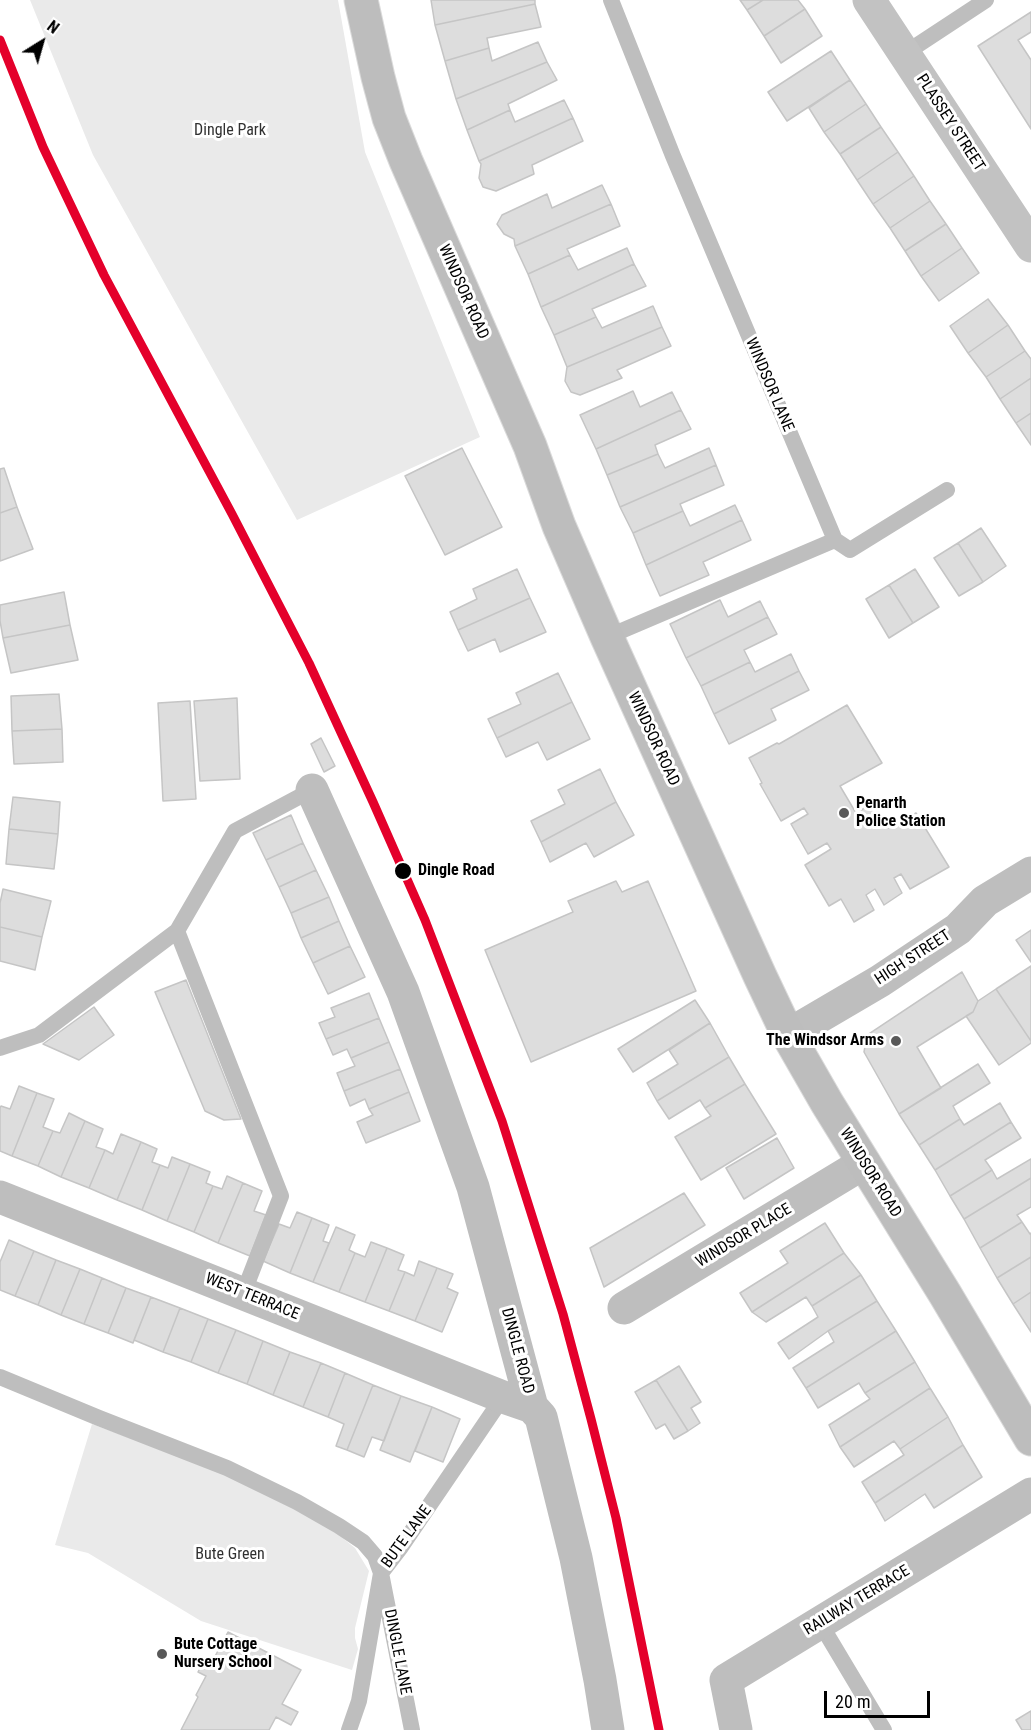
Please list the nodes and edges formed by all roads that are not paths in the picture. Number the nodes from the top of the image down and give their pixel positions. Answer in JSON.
{"nodes":[{"id":1,"x":361,"y":0,"type":"edge"},
{"id":2,"x":611,"y":0,"type":"edge"},
{"id":3,"x":869,"y":0,"type":"edge"},
{"id":4,"x":986,"y":0,"type":"edge"},
{"id":5,"x":904,"y":54,"type":"junction"},
{"id":6,"x":1031,"y":246,"type":"edge"},
{"id":7,"x":947,"y":490,"type":"dead end"},
{"id":8,"x":835,"y":540,"type":"junction"},
{"id":9,"x":607,"y":637,"type":"junction"},
{"id":10,"x":312,"y":790,"type":"joint"},
{"id":11,"x":1031,"y":873,"type":"edge"},
{"id":12,"x":177,"y":931,"type":"junction"},
{"id":13,"x":788,"y":1035,"type":"junction"},
{"id":14,"x":0,"y":1048,"type":"edge"},
{"id":15,"x":864,"y":1163,"type":"junction"},
{"id":16,"x":0,"y":1197,"type":"edge"},
{"id":17,"x":243,"y":1294,"type":"junction"},
{"id":18,"x":624,"y":1308,"type":"dead end"},
{"id":19,"x":0,"y":1377,"type":"edge"},
{"id":20,"x":517,"y":1402,"type":"junction"},
{"id":21,"x":1031,"y":1439,"type":"edge"},
{"id":22,"x":1031,"y":1494,"type":"edge"},
{"id":23,"x":381,"y":1573,"type":"junction"},
{"id":24,"x":820,"y":1623,"type":"junction"},
{"id":25,"x":349,"y":1730,"type":"edge"},
{"id":26,"x":412,"y":1730,"type":"edge"},
{"id":27,"x":608,"y":1730,"type":"edge"},
{"id":28,"x":735,"y":1730,"type":"edge"},
{"id":29,"x":884,"y":1730,"type":"edge"}],
"edges":[{"from":1,"to":9,"type":"main road","name":"WINDSOR ROAD"},
{"from":2,"to":8,"type":"lane","name":"WINDSOR LANE"},
{"from":3,"to":5,"type":"street","name":"PLASSEY STREET"},
{"from":4,"to":5,"type":"lane"},
{"from":5,"to":6,"type":"street","name":"PLASSEY STREET"},
{"from":7,"to":8,"type":"lane"},
{"from":8,"to":9,"type":"lane"},
{"from":9,"to":13,"type":"main road","name":"WINDSOR ROAD"},
{"from":10,"to":12,"type":"lane"},
{"from":10,"to":20,"type":"street","name":"DINGLE ROAD"},
{"from":11,"to":13,"type":"street","name":"HIGH STREET"},
{"from":12,"to":14,"type":"lane"},
{"from":12,"to":17,"type":"lane"},
{"from":13,"to":15,"type":"main road","name":"WINDSOR ROAD"},
{"from":15,"to":18,"type":"street","name":"WINDSOR PLACE"},
{"from":15,"to":21,"type":"main road","name":"WINDSOR ROAD"},
{"from":16,"to":17,"type":"street","name":"WEST TERRACE"},
{"from":17,"to":20,"type":"street","name":"WEST TERRACE"},
{"from":19,"to":23,"type":"lane","name":"DINGLE LANE"},
{"from":20,"to":23,"type":"lane","name":"BUTE LANE"},
{"from":20,"to":27,"type":"street","name":"DINGLE ROAD"},
{"from":22,"to":24,"type":"street","name":"RAILWAY TERRACE"},
{"from":23,"to":25,"type":"lane","name":"BUTE LANE"},
{"from":23,"to":26,"type":"lane","name":"DINGLE LANE"},
{"from":24,"to":28,"type":"street","name":"RAILWAY TERRACE"},
{"from":24,"to":29,"type":"lane"}]}
